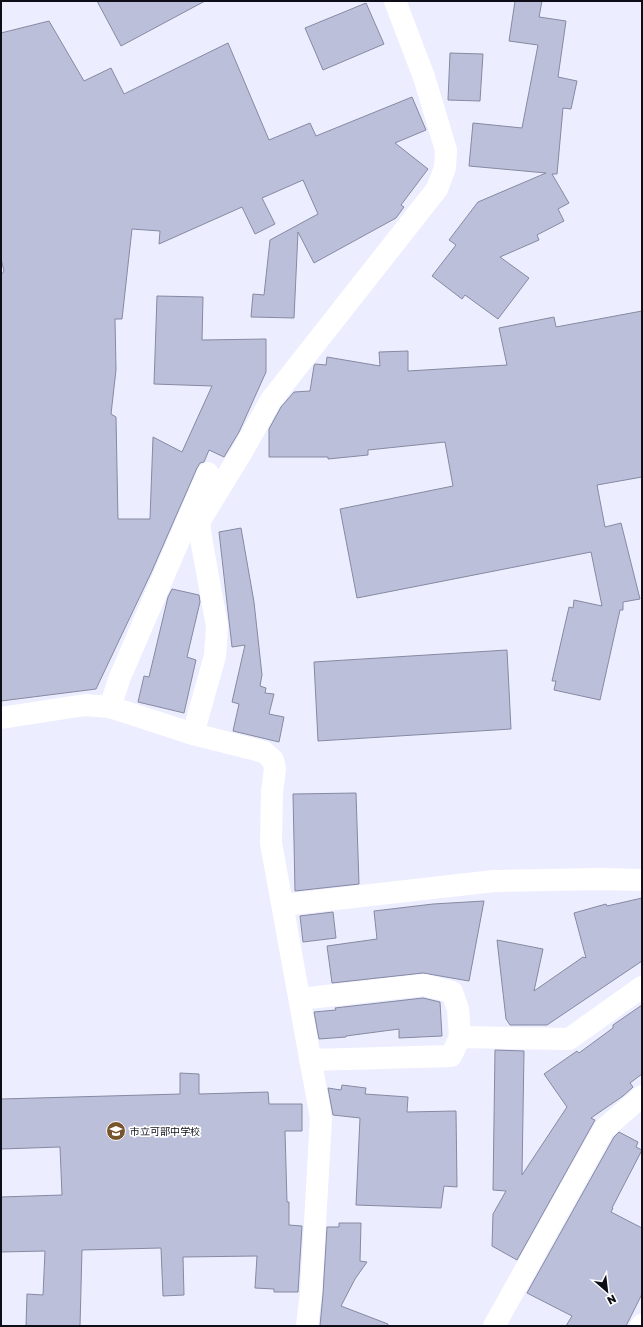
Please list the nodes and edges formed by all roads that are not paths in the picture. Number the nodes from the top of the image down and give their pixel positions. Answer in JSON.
{"nodes":[{"id":1,"x":396,"y":1,"type":"edge"},
{"id":2,"x":208,"y":473,"type":"dead end"},
{"id":3,"x":199,"y":522,"type":"junction"},
{"id":4,"x":118,"y":710,"type":"junction"},
{"id":5,"x":1,"y":718,"type":"edge"},
{"id":6,"x":193,"y":734,"type":"junction"},
{"id":7,"x":642,"y":880,"type":"edge"},
{"id":8,"x":283,"y":905,"type":"junction"},
{"id":9,"x":642,"y":987,"type":"edge"},
{"id":10,"x":300,"y":999,"type":"junction"},
{"id":11,"x":460,"y":1038,"type":"junction"},
{"id":12,"x":310,"y":1060,"type":"junction"},
{"id":13,"x":642,"y":1096,"type":"edge"},
{"id":14,"x":307,"y":1326,"type":"edge"},
{"id":15,"x":494,"y":1326,"type":"edge"}],
"edges":[{"from":1,"to":3,"type":"street"},
{"from":2,"to":4,"type":"street"},
{"from":3,"to":4,"type":"street"},
{"from":3,"to":6,"type":"street"},
{"from":4,"to":5,"type":"street"},
{"from":4,"to":6,"type":"street"},
{"from":6,"to":8,"type":"street"},
{"from":7,"to":8,"type":"street"},
{"from":8,"to":10,"type":"street"},
{"from":9,"to":11,"type":"street"},
{"from":10,"to":11,"type":"street"},
{"from":10,"to":12,"type":"street"},
{"from":11,"to":12,"type":"street"},
{"from":12,"to":14,"type":"street"},
{"from":13,"to":15,"type":"street"}]}
